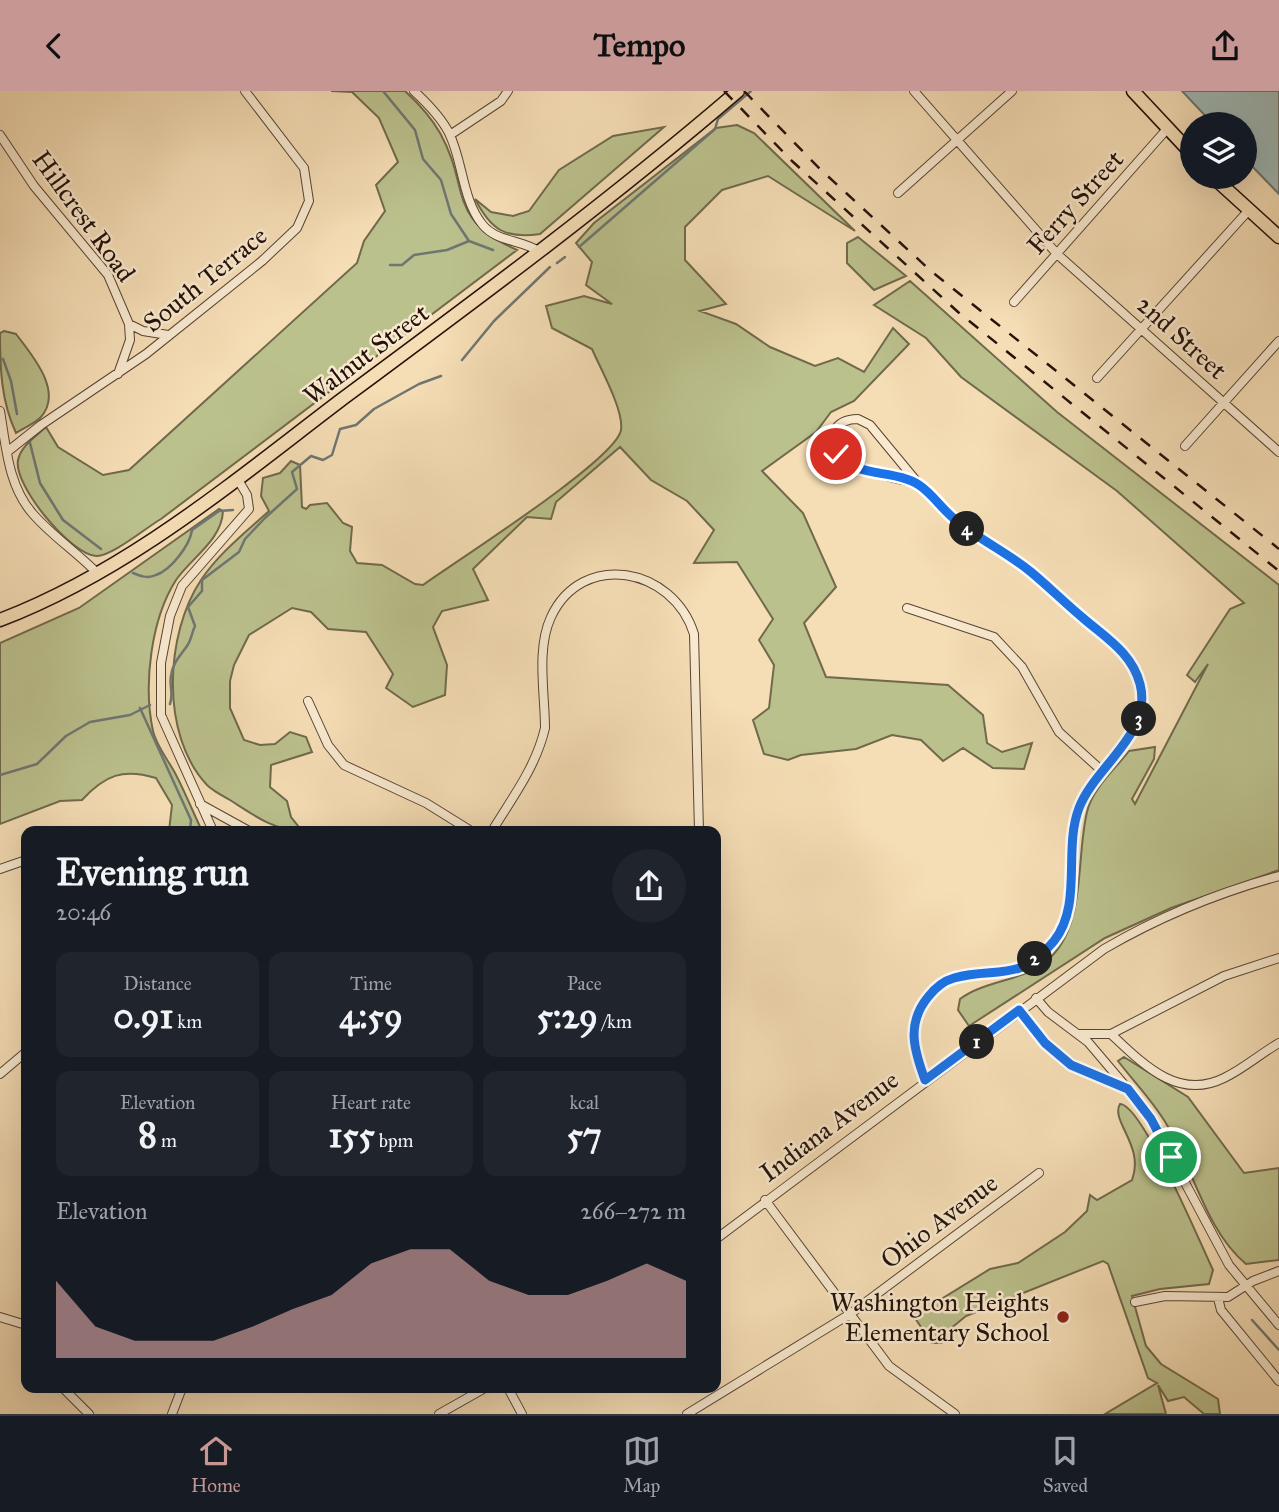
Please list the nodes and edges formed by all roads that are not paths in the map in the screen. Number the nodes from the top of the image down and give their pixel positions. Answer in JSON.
{"nodes":[{"id":1,"x":245,"y":91,"type":"edge"},
{"id":2,"x":414,"y":91,"type":"edge"},
{"id":3,"x":508,"y":91,"type":"edge"},
{"id":4,"x":738,"y":91,"type":"edge"},
{"id":5,"x":914,"y":91,"type":"edge"},
{"id":6,"x":1012,"y":91,"type":"edge"},
{"id":7,"x":1133,"y":91,"type":"edge"},
{"id":8,"x":1167,"y":129,"type":"junction"},
{"id":9,"x":0,"y":135,"type":"edge"},
{"id":10,"x":450,"y":135,"type":"junction"},
{"id":11,"x":956,"y":140,"type":"junction"},
{"id":12,"x":1180,"y":142,"type":"edge"},
{"id":13,"x":1226,"y":189,"type":"edge"},
{"id":14,"x":898,"y":193,"type":"dead end"},
{"id":15,"x":1249,"y":210,"type":"junction"},
{"id":16,"x":1279,"y":237,"type":"edge"},
{"id":17,"x":540,"y":252,"type":"junction"},
{"id":18,"x":1057,"y":254,"type":"junction"},
{"id":19,"x":1014,"y":302,"type":"dead end"},
{"id":20,"x":130,"y":324,"type":"junction"},
{"id":21,"x":1140,"y":328,"type":"junction"},
{"id":22,"x":169,"y":335,"type":"junction"},
{"id":23,"x":1279,"y":341,"type":"edge"},
{"id":24,"x":118,"y":375,"type":"junction"},
{"id":25,"x":1097,"y":378,"type":"dead end"},
{"id":26,"x":1223,"y":402,"type":"junction"},
{"id":27,"x":0,"y":411,"type":"edge"},
{"id":28,"x":1185,"y":446,"type":"dead end"},
{"id":29,"x":7,"y":452,"type":"junction"},
{"id":30,"x":1279,"y":452,"type":"edge"},
{"id":31,"x":237,"y":478,"type":"junction"},
{"id":32,"x":918,"y":483,"type":"junction"},
{"id":33,"x":98,"y":574,"type":"junction"},
{"id":34,"x":907,"y":608,"type":"dead end"},
{"id":35,"x":0,"y":620,"type":"edge"},
{"id":36,"x":307,"y":701,"type":"dead end"},
{"id":37,"x":1101,"y":770,"type":"junction"},
{"id":38,"x":200,"y":804,"type":"junction"},
{"id":39,"x":211,"y":826,"type":"edge"},
{"id":40,"x":239,"y":826,"type":"edge"},
{"id":41,"x":463,"y":826,"type":"edge"},
{"id":42,"x":495,"y":826,"type":"edge"},
{"id":43,"x":699,"y":826,"type":"edge"},
{"id":44,"x":21,"y":862,"type":"edge"},
{"id":45,"x":0,"y":869,"type":"edge"},
{"id":46,"x":1279,"y":876,"type":"edge"},
{"id":47,"x":1279,"y":958,"type":"edge"},
{"id":48,"x":1036,"y":998,"type":"junction"},
{"id":49,"x":1019,"y":1010,"type":"junction"},
{"id":50,"x":1078,"y":1034,"type":"junction"},
{"id":51,"x":1111,"y":1034,"type":"junction"},
{"id":52,"x":1279,"y":1043,"type":"edge"},
{"id":53,"x":21,"y":1056,"type":"edge"},
{"id":54,"x":0,"y":1074,"type":"edge"},
{"id":55,"x":925,"y":1080,"type":"junction"},
{"id":56,"x":1128,"y":1089,"type":"junction"},
{"id":57,"x":1039,"y":1173,"type":"dead end"},
{"id":58,"x":765,"y":1200,"type":"junction"},
{"id":59,"x":721,"y":1234,"type":"edge"},
{"id":60,"x":1279,"y":1271,"type":"edge"},
{"id":61,"x":1246,"y":1286,"type":"junction"},
{"id":62,"x":1218,"y":1298,"type":"junction"},
{"id":63,"x":1135,"y":1302,"type":"dead end"},
{"id":64,"x":850,"y":1314,"type":"junction"},
{"id":65,"x":0,"y":1317,"type":"edge"},
{"id":66,"x":21,"y":1323,"type":"edge"},
{"id":67,"x":1279,"y":1325,"type":"edge"},
{"id":68,"x":1279,"y":1381,"type":"edge"},
{"id":69,"x":68,"y":1393,"type":"edge"},
{"id":70,"x":180,"y":1393,"type":"edge"},
{"id":71,"x":478,"y":1393,"type":"edge"},
{"id":72,"x":512,"y":1393,"type":"edge"},
{"id":73,"x":456,"y":1410,"type":"edge"},
{"id":74,"x":89,"y":1414,"type":"edge"},
{"id":75,"x":172,"y":1414,"type":"edge"},
{"id":76,"x":439,"y":1414,"type":"edge"},
{"id":77,"x":522,"y":1414,"type":"edge"},
{"id":78,"x":687,"y":1414,"type":"edge"},
{"id":79,"x":955,"y":1414,"type":"edge"}],
"edges":[{"from":1,"to":22,"type":"street","name":"South Terrace"},
{"from":2,"to":10,"type":"street"},
{"from":3,"to":10,"type":"street"},
{"from":4,"to":17,"type":"main road","name":"Walnut Street"},
{"from":5,"to":11,"type":"street","name":"2nd Street"},
{"from":6,"to":11,"type":"street"},
{"from":7,"to":8,"type":"main road"},
{"from":8,"to":12,"type":"main road"},
{"from":8,"to":18,"type":"street","name":"Ferry Street"},
{"from":9,"to":20,"type":"street","name":"Hillcrest Road"},
{"from":10,"to":17,"type":"street"},
{"from":11,"to":14,"type":"street"},
{"from":11,"to":18,"type":"street","name":"2nd Street"},
{"from":13,"to":15,"type":"main road"},
{"from":15,"to":16,"type":"main road"},
{"from":15,"to":21,"type":"street"},
{"from":17,"to":31,"type":"main road","name":"Walnut Street"},
{"from":18,"to":19,"type":"street","name":"Ferry Street"},
{"from":18,"to":21,"type":"street","name":"2nd Street"},
{"from":20,"to":22,"type":"street","name":"Hillcrest Road"},
{"from":20,"to":24,"type":"street","name":"Hillcrest Road"},
{"from":21,"to":25,"type":"street"},
{"from":21,"to":26,"type":"street","name":"2nd Street"},
{"from":22,"to":24,"type":"street","name":"South Terrace"},
{"from":23,"to":26,"type":"street"},
{"from":24,"to":29,"type":"street","name":"South Terrace"},
{"from":26,"to":28,"type":"street"},
{"from":26,"to":30,"type":"street","name":"2nd Street"},
{"from":27,"to":29,"type":"street"},
{"from":29,"to":33,"type":"street"},
{"from":31,"to":33,"type":"main road","name":"Walnut Street"},
{"from":31,"to":38,"type":"street"},
{"from":32,"to":32,"type":"street"},
{"from":32,"to":37,"type":"street"},
{"from":33,"to":35,"type":"main road","name":"Walnut Street"},
{"from":34,"to":37,"type":"street"},
{"from":36,"to":41,"type":"street"},
{"from":37,"to":55,"type":"street"},
{"from":38,"to":39,"type":"street"},
{"from":38,"to":40,"type":"street"},
{"from":42,"to":43,"type":"street"},
{"from":44,"to":45,"type":"street"},
{"from":46,"to":48,"type":"street","name":"Indiana Avenue"},
{"from":47,"to":51,"type":"street"},
{"from":48,"to":49,"type":"street","name":"Indiana Avenue"},
{"from":48,"to":50,"type":"street"},
{"from":49,"to":55,"type":"street","name":"Indiana Avenue"},
{"from":49,"to":56,"type":"street"},
{"from":50,"to":51,"type":"street"},
{"from":50,"to":56,"type":"street"},
{"from":51,"to":52,"type":"street"},
{"from":53,"to":54,"type":"street"},
{"from":55,"to":58,"type":"street","name":"Indiana Avenue"},
{"from":56,"to":61,"type":"street"},
{"from":57,"to":64,"type":"street","name":"Ohio Avenue"},
{"from":58,"to":59,"type":"street","name":"Indiana Avenue"},
{"from":58,"to":64,"type":"street"},
{"from":60,"to":61,"type":"street"},
{"from":61,"to":62,"type":"street"},
{"from":61,"to":67,"type":"street"},
{"from":62,"to":63,"type":"street"},
{"from":62,"to":68,"type":"street"},
{"from":64,"to":78,"type":"street","name":"Ohio Avenue"},
{"from":64,"to":79,"type":"street"},
{"from":65,"to":66,"type":"street"},
{"from":69,"to":74,"type":"street"},
{"from":70,"to":75,"type":"street"},
{"from":71,"to":73,"type":"street"},
{"from":72,"to":77,"type":"street"},
{"from":73,"to":76,"type":"street"}]}
